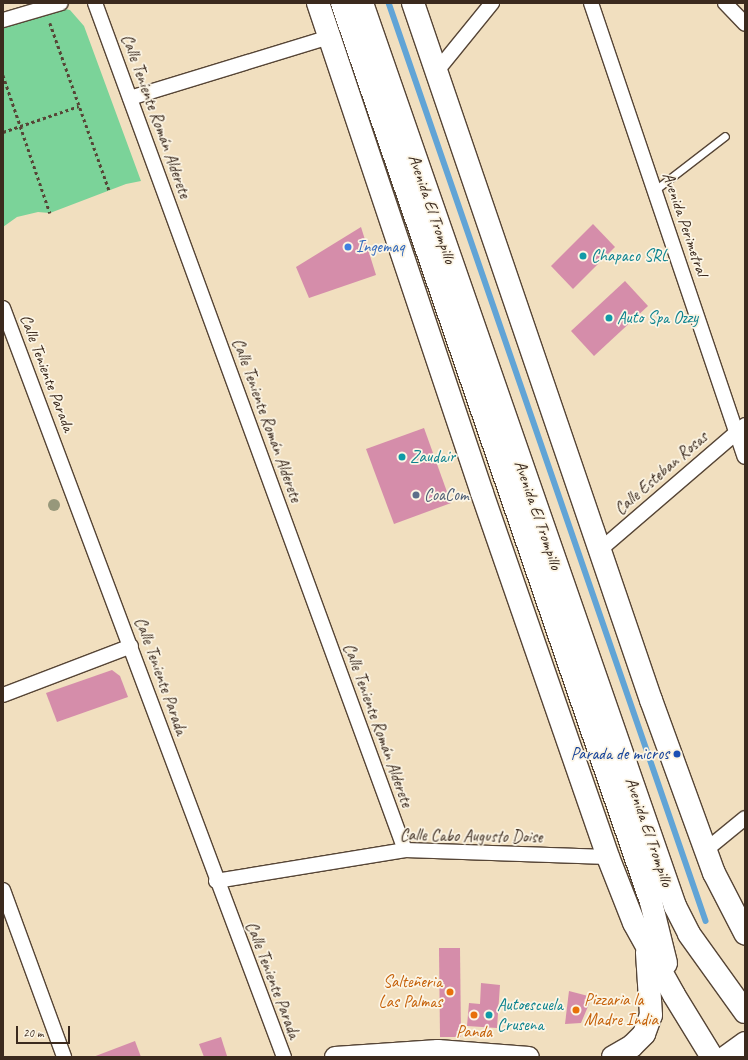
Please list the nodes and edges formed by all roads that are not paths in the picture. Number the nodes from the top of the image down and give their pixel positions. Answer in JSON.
{"nodes":[{"id":1,"x":61,"y":3,"type":"edge"},
{"id":2,"x":95,"y":3,"type":"edge"},
{"id":3,"x":318,"y":3,"type":"edge"},
{"id":4,"x":342,"y":3,"type":"edge"},
{"id":5,"x":362,"y":3,"type":"edge"},
{"id":6,"x":413,"y":3,"type":"edge"},
{"id":7,"x":492,"y":3,"type":"edge"},
{"id":8,"x":591,"y":3,"type":"edge"},
{"id":9,"x":725,"y":3,"type":"edge"},
{"id":10,"x":3,"y":20,"type":"edge"},
{"id":11,"x":745,"y":24,"type":"edge"},
{"id":12,"x":330,"y":38,"type":"junction"},
{"id":13,"x":436,"y":72,"type":"junction"},
{"id":14,"x":130,"y":98,"type":"junction"},
{"id":15,"x":725,"y":136,"type":"dead end"},
{"id":16,"x":655,"y":190,"type":"junction"},
{"id":17,"x":3,"y":308,"type":"edge"},
{"id":18,"x":741,"y":429,"type":"edge"},
{"id":19,"x":745,"y":457,"type":"edge"},
{"id":20,"x":505,"y":486,"type":"junction"},
{"id":21,"x":482,"y":493,"type":"junction"},
{"id":22,"x":601,"y":549,"type":"junction"},
{"id":23,"x":131,"y":646,"type":"junction"},
{"id":24,"x":3,"y":695,"type":"edge"},
{"id":25,"x":745,"y":818,"type":"edge"},
{"id":26,"x":405,"y":850,"type":"junction"},
{"id":27,"x":706,"y":850,"type":"junction"},
{"id":28,"x":608,"y":857,"type":"junction"},
{"id":29,"x":216,"y":881,"type":"junction"},
{"id":30,"x":3,"y":890,"type":"edge"},
{"id":31,"x":743,"y":926,"type":"edge"},
{"id":32,"x":646,"y":943,"type":"junction"},
{"id":33,"x":674,"y":995,"type":"junction"},
{"id":34,"x":745,"y":1012,"type":"edge"},
{"id":35,"x":745,"y":1043,"type":"edge"},
{"id":36,"x":64,"y":1057,"type":"edge"},
{"id":37,"x":284,"y":1057,"type":"edge"},
{"id":38,"x":335,"y":1057,"type":"edge"},
{"id":39,"x":529,"y":1057,"type":"edge"},
{"id":40,"x":613,"y":1057,"type":"edge"},
{"id":41,"x":712,"y":1057,"type":"edge"},
{"id":42,"x":726,"y":1057,"type":"edge"}],
"edges":[{"from":1,"to":10,"type":"street"},
{"from":2,"to":14,"type":"street","name":"Calle Teniente Román Alderete"},
{"from":3,"to":12,"type":"main road","name":"Avenida El Trompillo"},
{"from":4,"to":20,"type":"main road","name":"Avenida El Trompillo"},
{"from":5,"to":34,"type":"main road","name":"Avenida El Trompillo"},
{"from":6,"to":13,"type":"main road"},
{"from":7,"to":13,"type":"street"},
{"from":8,"to":16,"type":"street","name":"Avenida Perimetral"},
{"from":9,"to":11,"type":"street"},
{"from":12,"to":14,"type":"street"},
{"from":12,"to":21,"type":"main road","name":"Avenida El Trompillo"},
{"from":13,"to":22,"type":"main road"},
{"from":14,"to":26,"type":"street","name":"Calle Teniente Román Alderete"},
{"from":15,"to":16,"type":"lane"},
{"from":16,"to":18,"type":"street","name":"Avenida Perimetral"},
{"from":17,"to":23,"type":"street","name":"Calle Teniente Parada"},
{"from":18,"to":19,"type":"street","name":"Avenida Perimetral"},
{"from":18,"to":22,"type":"street","name":"Calle Esteban Rosas"},
{"from":20,"to":21,"type":"main road"},
{"from":20,"to":33,"type":"main road","name":"Avenida El Trompillo"},
{"from":21,"to":28,"type":"main road","name":"Avenida El Trompillo"},
{"from":22,"to":27,"type":"main road"},
{"from":23,"to":24,"type":"street"},
{"from":23,"to":29,"type":"street","name":"Calle Teniente Parada"},
{"from":25,"to":27,"type":"street"},
{"from":26,"to":28,"type":"street","name":"Calle Cabo Augusto Doise"},
{"from":26,"to":29,"type":"street","name":"Calle Cabo Augusto Doise"},
{"from":27,"to":31,"type":"main road"},
{"from":28,"to":32,"type":"main road","name":"Avenida El Trompillo"},
{"from":29,"to":37,"type":"street","name":"Calle Teniente Parada"},
{"from":30,"to":36,"type":"street"},
{"from":32,"to":33,"type":"main road","name":"Avenida El Trompillo"},
{"from":32,"to":40,"type":"main road"},
{"from":33,"to":41,"type":"main road","name":"Avenida El Trompillo"},
{"from":35,"to":42,"type":"main road"},
{"from":38,"to":39,"type":"main road"}]}
